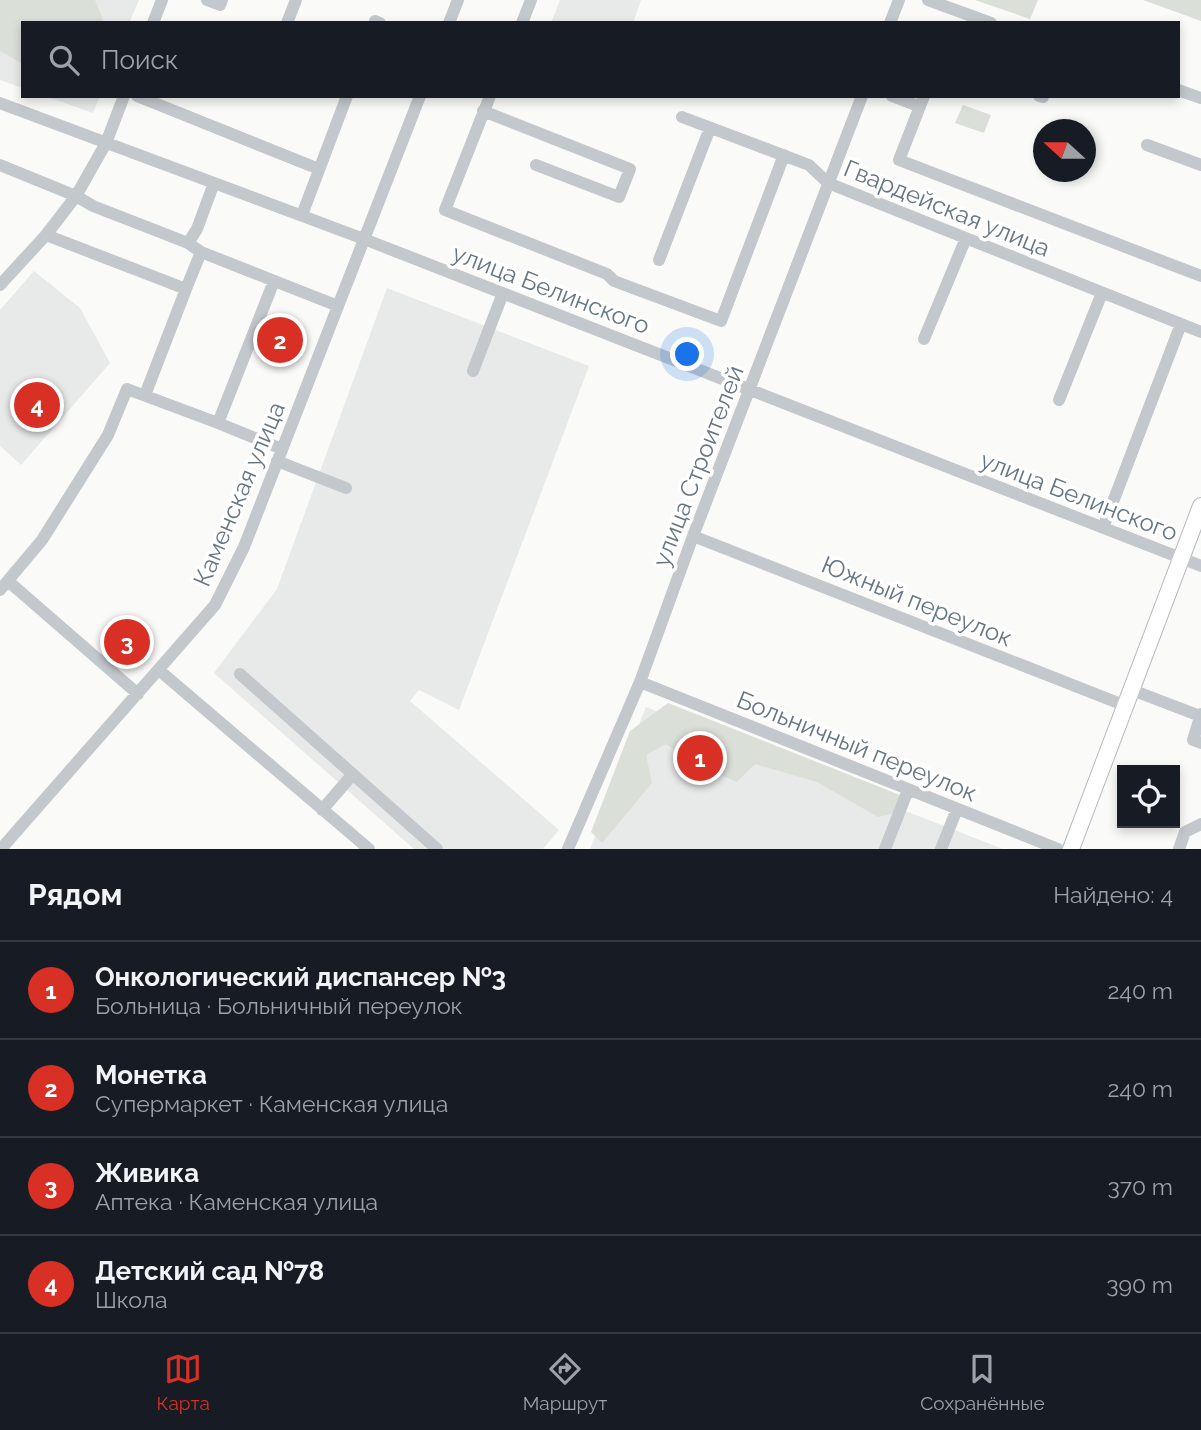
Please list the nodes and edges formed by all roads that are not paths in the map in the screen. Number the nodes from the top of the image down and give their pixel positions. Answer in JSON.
{"nodes":[{"id":1,"x":162,"y":0,"type":"edge"},
{"id":2,"x":206,"y":0,"type":"edge"},
{"id":3,"x":222,"y":0,"type":"edge"},
{"id":4,"x":296,"y":0,"type":"edge"},
{"id":5,"x":458,"y":0,"type":"edge"},
{"id":6,"x":531,"y":0,"type":"edge"},
{"id":7,"x":899,"y":0,"type":"edge"},
{"id":8,"x":928,"y":0,"type":"edge"},
{"id":9,"x":154,"y":21,"type":"edge"},
{"id":10,"x":288,"y":21,"type":"edge"},
{"id":11,"x":450,"y":21,"type":"edge"},
{"id":12,"x":523,"y":21,"type":"edge"},
{"id":13,"x":891,"y":21,"type":"edge"},
{"id":14,"x":986,"y":21,"type":"edge"},
{"id":15,"x":1180,"y":91,"type":"edge"},
{"id":16,"x":123,"y":98,"type":"edge"},
{"id":17,"x":142,"y":98,"type":"edge"},
{"id":18,"x":346,"y":98,"type":"edge"},
{"id":19,"x":419,"y":98,"type":"edge"},
{"id":20,"x":490,"y":98,"type":"edge"},
{"id":21,"x":861,"y":98,"type":"edge"},
{"id":22,"x":904,"y":98,"type":"edge"},
{"id":23,"x":1201,"y":98,"type":"edge"},
{"id":24,"x":921,"y":101,"type":"edge"},
{"id":25,"x":0,"y":103,"type":"edge"},
{"id":26,"x":483,"y":111,"type":"junction"},
{"id":27,"x":682,"y":117,"type":"dead end"},
{"id":28,"x":709,"y":128,"type":"junction"},
{"id":29,"x":106,"y":143,"type":"junction"},
{"id":30,"x":1147,"y":145,"type":"dead end"},
{"id":31,"x":784,"y":155,"type":"junction"},
{"id":32,"x":0,"y":165,"type":"edge"},
{"id":33,"x":536,"y":165,"type":"dead end"},
{"id":34,"x":1201,"y":165,"type":"edge"},
{"id":35,"x":319,"y":169,"type":"junction"},
{"id":36,"x":214,"y":183,"type":"junction"},
{"id":37,"x":828,"y":183,"type":"junction"},
{"id":38,"x":76,"y":196,"type":"junction"},
{"id":39,"x":302,"y":215,"type":"junction"},
{"id":40,"x":46,"y":235,"type":"junction"},
{"id":41,"x":965,"y":238,"type":"junction"},
{"id":42,"x":364,"y":239,"type":"junction"},
{"id":43,"x":188,"y":243,"type":"junction"},
{"id":44,"x":201,"y":253,"type":"junction"},
{"id":45,"x":659,"y":260,"type":"dead end"},
{"id":46,"x":1201,"y":275,"type":"edge"},
{"id":47,"x":1,"y":277,"type":"edge"},
{"id":48,"x":274,"y":281,"type":"junction"},
{"id":49,"x":186,"y":289,"type":"junction"},
{"id":50,"x":503,"y":293,"type":"junction"},
{"id":51,"x":1102,"y":293,"type":"junction"},
{"id":52,"x":338,"y":306,"type":"junction"},
{"id":53,"x":1181,"y":324,"type":"junction"},
{"id":54,"x":1201,"y":332,"type":"edge"},
{"id":55,"x":924,"y":339,"type":"dead end"},
{"id":56,"x":473,"y":371,"type":"dead end"},
{"id":57,"x":750,"y":389,"type":"junction"},
{"id":58,"x":145,"y":395,"type":"junction"},
{"id":59,"x":1059,"y":400,"type":"dead end"},
{"id":60,"x":218,"y":423,"type":"junction"},
{"id":61,"x":280,"y":455,"type":"junction"},
{"id":62,"x":346,"y":488,"type":"dead end"},
{"id":63,"x":1201,"y":506,"type":"edge"},
{"id":64,"x":1103,"y":528,"type":"junction"},
{"id":65,"x":693,"y":536,"type":"junction"},
{"id":66,"x":1181,"y":558,"type":"junction"},
{"id":67,"x":1201,"y":566,"type":"edge"},
{"id":68,"x":4,"y":585,"type":"edge"},
{"id":69,"x":160,"y":671,"type":"junction"},
{"id":70,"x":240,"y":674,"type":"dead end"},
{"id":71,"x":640,"y":682,"type":"junction"},
{"id":72,"x":1132,"y":690,"type":"junction"},
{"id":73,"x":138,"y":694,"type":"junction"},
{"id":74,"x":1126,"y":706,"type":"junction"},
{"id":75,"x":1201,"y":715,"type":"edge"},
{"id":76,"x":1201,"y":743,"type":"edge"},
{"id":77,"x":353,"y":774,"type":"junction"},
{"id":78,"x":908,"y":790,"type":"junction"},
{"id":79,"x":957,"y":809,"type":"junction"},
{"id":80,"x":323,"y":810,"type":"junction"},
{"id":81,"x":1201,"y":824,"type":"edge"},
{"id":82,"x":2,"y":849,"type":"edge"},
{"id":83,"x":369,"y":849,"type":"edge"},
{"id":84,"x":437,"y":849,"type":"edge"},
{"id":85,"x":568,"y":849,"type":"edge"},
{"id":86,"x":885,"y":849,"type":"edge"},
{"id":87,"x":941,"y":849,"type":"edge"},
{"id":88,"x":1058,"y":849,"type":"edge"},
{"id":89,"x":1071,"y":849,"type":"edge"},
{"id":90,"x":1179,"y":849,"type":"edge"}],
"edges":[{"from":1,"to":9,"type":"street"},
{"from":2,"to":3,"type":"street"},
{"from":4,"to":10,"type":"street"},
{"from":5,"to":11,"type":"street"},
{"from":6,"to":12,"type":"street"},
{"from":7,"to":13,"type":"street"},
{"from":8,"to":14,"type":"street"},
{"from":15,"to":23,"type":"street"},
{"from":16,"to":29,"type":"street"},
{"from":17,"to":35,"type":"street"},
{"from":18,"to":35,"type":"street"},
{"from":19,"to":42,"type":"street","name":"Каменская улица"},
{"from":20,"to":26,"type":"street"},
{"from":21,"to":37,"type":"street","name":"улица Строителей"},
{"from":22,"to":24,"type":"street"},
{"from":24,"to":46,"type":"street"},
{"from":25,"to":29,"type":"street","name":"улица Белинского"},
{"from":26,"to":31,"type":"street"},
{"from":26,"to":33,"type":"street"},
{"from":27,"to":28,"type":"street","name":"Гвардейская улица"},
{"from":28,"to":31,"type":"street","name":"Гвардейская улица"},
{"from":28,"to":45,"type":"street"},
{"from":29,"to":36,"type":"street","name":"улица Белинского"},
{"from":29,"to":38,"type":"street"},
{"from":30,"to":34,"type":"street"},
{"from":31,"to":37,"type":"street","name":"Гвардейская улица"},
{"from":32,"to":38,"type":"street"},
{"from":35,"to":39,"type":"street"},
{"from":36,"to":39,"type":"street","name":"улица Белинского"},
{"from":36,"to":43,"type":"street"},
{"from":37,"to":41,"type":"street","name":"Гвардейская улица"},
{"from":37,"to":57,"type":"street","name":"улица Строителей"},
{"from":38,"to":40,"type":"street"},
{"from":38,"to":43,"type":"street"},
{"from":39,"to":42,"type":"street","name":"улица Белинского"},
{"from":40,"to":47,"type":"street"},
{"from":40,"to":49,"type":"street"},
{"from":41,"to":51,"type":"street","name":"Гвардейская улица"},
{"from":41,"to":55,"type":"street"},
{"from":42,"to":50,"type":"street","name":"улица Белинского"},
{"from":42,"to":52,"type":"street","name":"Каменская улица"},
{"from":43,"to":44,"type":"street"},
{"from":44,"to":48,"type":"street"},
{"from":44,"to":49,"type":"street"},
{"from":48,"to":52,"type":"street"},
{"from":48,"to":60,"type":"street"},
{"from":49,"to":58,"type":"street"},
{"from":50,"to":56,"type":"street"},
{"from":50,"to":57,"type":"street","name":"улица Белинского"},
{"from":51,"to":53,"type":"street","name":"Гвардейская улица"},
{"from":51,"to":59,"type":"street"},
{"from":52,"to":61,"type":"street","name":"Каменская улица"},
{"from":53,"to":54,"type":"street","name":"Гвардейская улица"},
{"from":53,"to":64,"type":"street"},
{"from":57,"to":64,"type":"street","name":"улица Белинского"},
{"from":57,"to":65,"type":"street","name":"улица Строителей"},
{"from":58,"to":60,"type":"street"},
{"from":58,"to":68,"type":"street"},
{"from":60,"to":61,"type":"street"},
{"from":61,"to":62,"type":"street"},
{"from":61,"to":69,"type":"street","name":"Каменская улица"},
{"from":63,"to":66,"type":"main road"},
{"from":64,"to":66,"type":"street","name":"улица Белинского"},
{"from":65,"to":71,"type":"street","name":"улица Строителей"},
{"from":65,"to":74,"type":"street","name":"Южный переулок"},
{"from":66,"to":67,"type":"street","name":"улица Белинского"},
{"from":66,"to":72,"type":"main road"},
{"from":68,"to":73,"type":"street"},
{"from":69,"to":73,"type":"street","name":"Каменская улица"},
{"from":69,"to":80,"type":"street"},
{"from":70,"to":77,"type":"street"},
{"from":71,"to":78,"type":"street","name":"Больничный переулок"},
{"from":71,"to":85,"type":"street","name":"улица Строителей"},
{"from":72,"to":74,"type":"main road"},
{"from":72,"to":75,"type":"street"},
{"from":73,"to":82,"type":"street","name":"Каменская улица"},
{"from":74,"to":89,"type":"main road"},
{"from":75,"to":76,"type":"street"},
{"from":77,"to":80,"type":"street"},
{"from":77,"to":84,"type":"street"},
{"from":78,"to":79,"type":"street","name":"Больничный переулок"},
{"from":78,"to":86,"type":"street"},
{"from":79,"to":87,"type":"street"},
{"from":79,"to":88,"type":"street","name":"Больничный переулок"},
{"from":80,"to":83,"type":"street"},
{"from":81,"to":90,"type":"street"}]}
